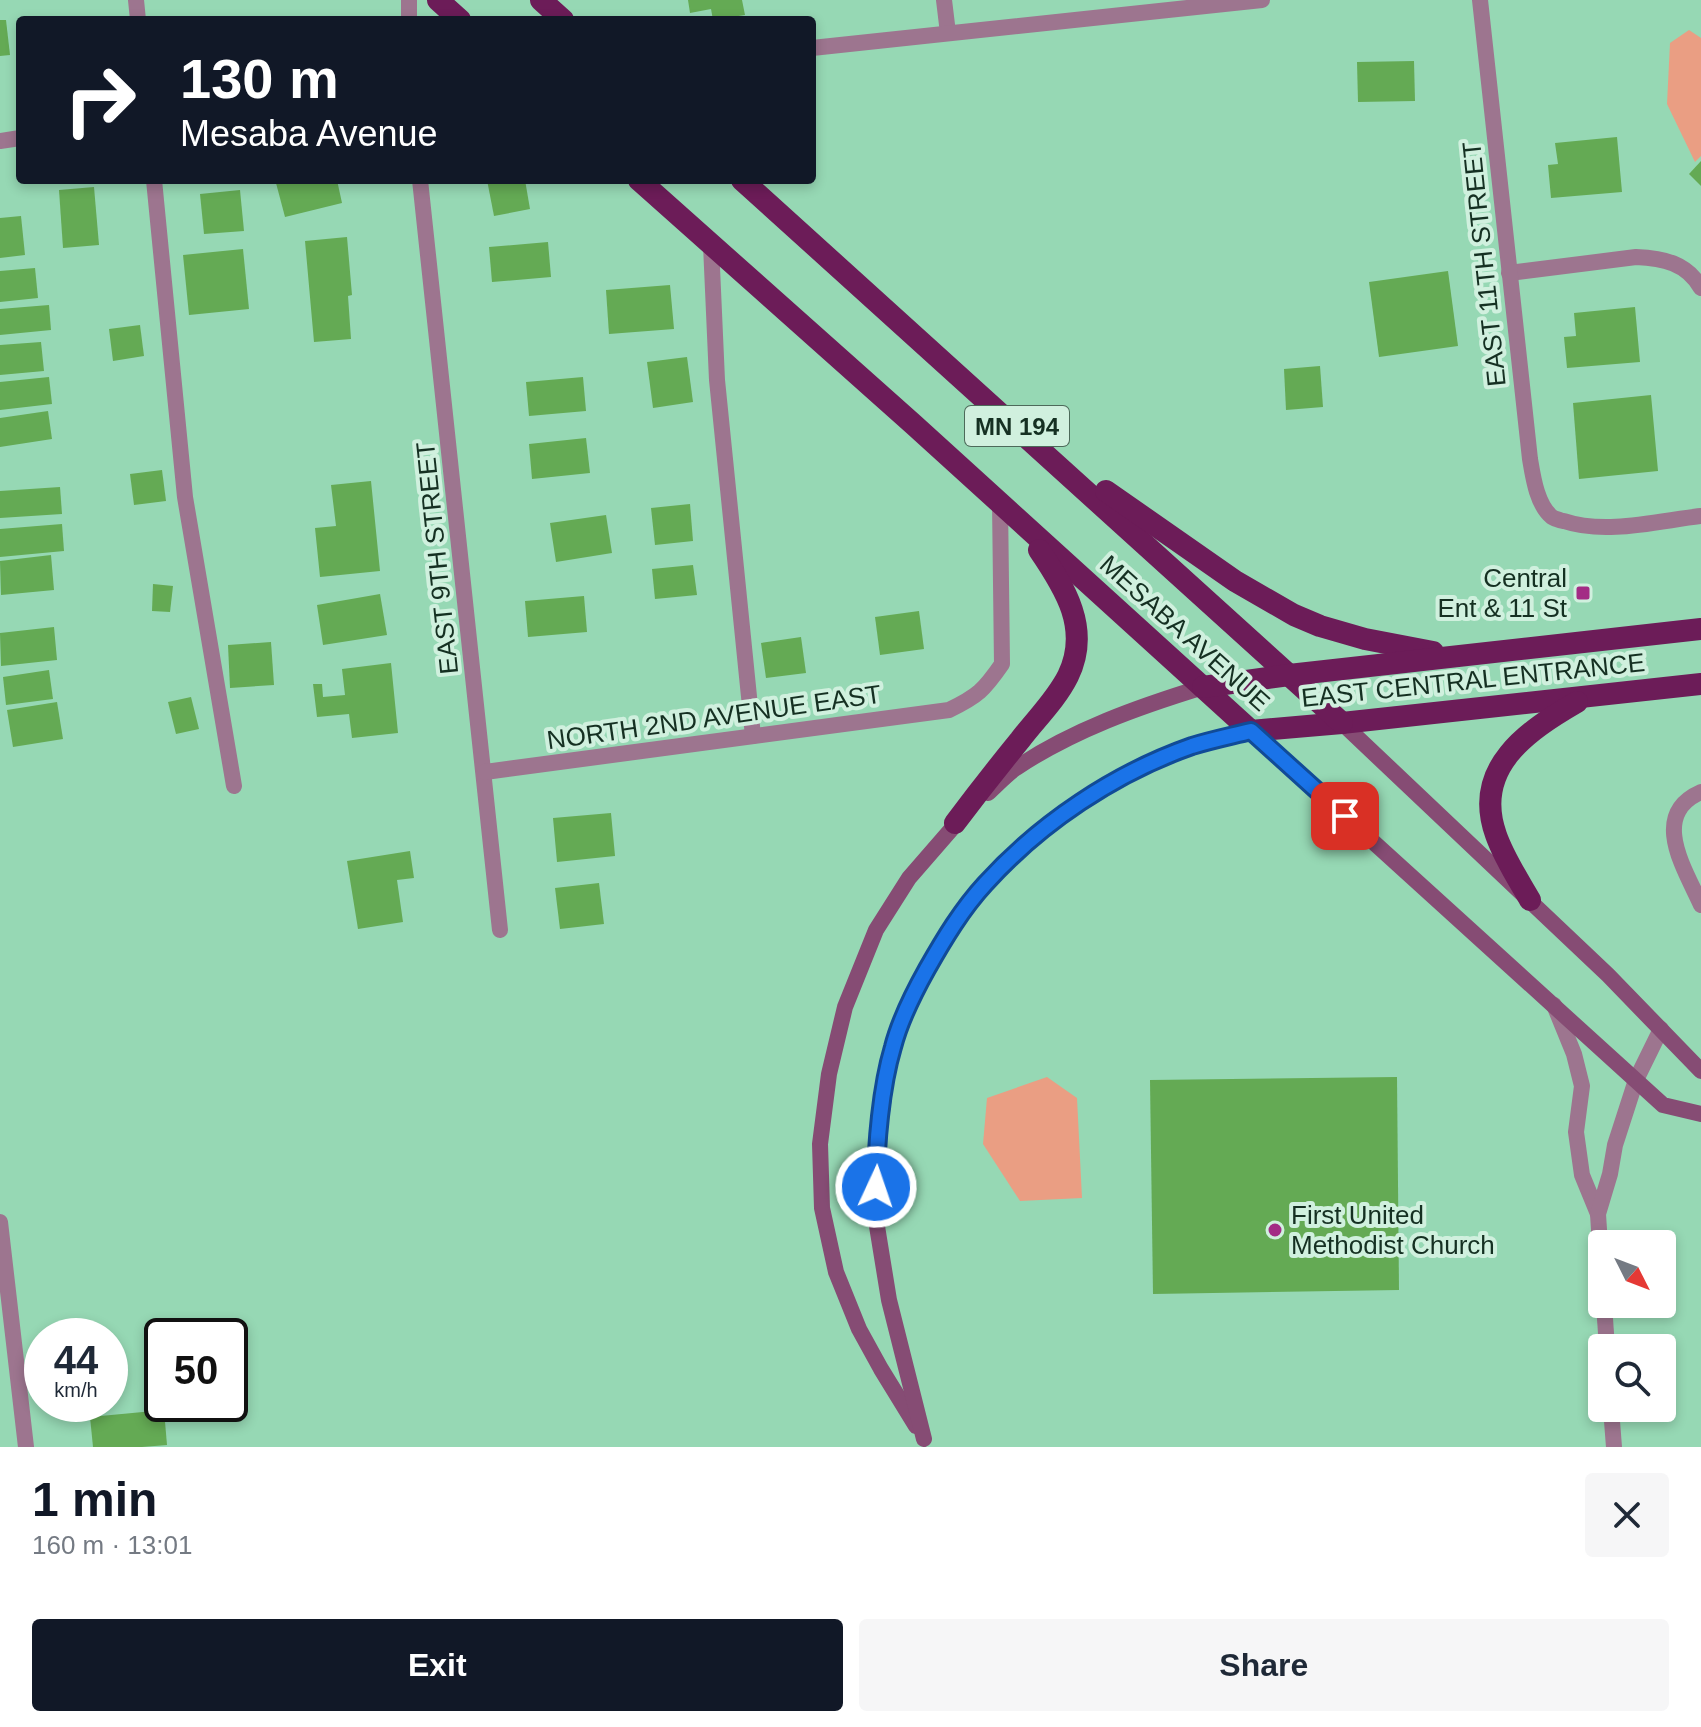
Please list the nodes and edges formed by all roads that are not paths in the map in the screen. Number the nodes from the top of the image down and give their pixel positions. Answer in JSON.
{"nodes":[{"id":1,"x":438,"y":0,"type":"edge"},
{"id":2,"x":541,"y":0,"type":"edge"},
{"id":3,"x":944,"y":0,"type":"edge"},
{"id":4,"x":1262,"y":0,"type":"edge"},
{"id":5,"x":1480,"y":0,"type":"edge"},
{"id":6,"x":1208,"y":2,"type":"edge"},
{"id":7,"x":456,"y":16,"type":"edge"},
{"id":8,"x":559,"y":16,"type":"edge"},
{"id":9,"x":948,"y":33,"type":"junction"},
{"id":10,"x":816,"y":48,"type":"edge"},
{"id":11,"x":154,"y":184,"type":"edge"},
{"id":12,"x":420,"y":184,"type":"edge"},
{"id":13,"x":643,"y":184,"type":"edge"},
{"id":14,"x":746,"y":184,"type":"edge"},
{"id":15,"x":711,"y":245,"type":"junction"},
{"id":16,"x":1509,"y":273,"type":"junction"},
{"id":17,"x":1701,"y":288,"type":"edge"},
{"id":18,"x":1033,"y":441,"type":"junction"},
{"id":19,"x":1000,"y":502,"type":"junction"},
{"id":20,"x":1701,"y":516,"type":"edge"},
{"id":21,"x":1018,"y":519,"type":"junction"},
{"id":22,"x":1701,"y":629,"type":"edge"},
{"id":23,"x":1454,"y":657,"type":"junction"},
{"id":24,"x":1289,"y":675,"type":"junction"},
{"id":25,"x":1701,"y":684,"type":"edge"},
{"id":26,"x":1203,"y":687,"type":"junction"},
{"id":27,"x":1583,"y":698,"type":"junction"},
{"id":28,"x":1342,"y":723,"type":"junction"},
{"id":29,"x":1251,"y":731,"type":"junction"},
{"id":30,"x":753,"y":736,"type":"junction"},
{"id":31,"x":485,"y":772,"type":"junction"},
{"id":32,"x":234,"y":786,"type":"dead end"},
{"id":33,"x":1701,"y":792,"type":"edge"},
{"id":34,"x":955,"y":823,"type":"junction"},
{"id":35,"x":1695,"y":878,"type":"edge"},
{"id":36,"x":1530,"y":900,"type":"junction"},
{"id":37,"x":1701,"y":905,"type":"edge"},
{"id":38,"x":500,"y":930,"type":"dead end"},
{"id":39,"x":1554,"y":1005,"type":"junction"},
{"id":40,"x":1661,"y":1029,"type":"junction"},
{"id":41,"x":1701,"y":1071,"type":"edge"},
{"id":42,"x":1636,"y":1080,"type":"junction"},
{"id":43,"x":1701,"y":1114,"type":"edge"},
{"id":44,"x":1598,"y":1214,"type":"junction"},
{"id":45,"x":0,"y":1222,"type":"edge"},
{"id":46,"x":1599,"y":1230,"type":"edge"},
{"id":47,"x":1612,"y":1422,"type":"edge"},
{"id":48,"x":927,"y":1443,"type":"edge"},
{"id":49,"x":26,"y":1447,"type":"edge"},
{"id":50,"x":1614,"y":1447,"type":"edge"}],
"edges":[{"from":1,"to":7,"type":"highway"},
{"from":2,"to":8,"type":"highway"},
{"from":3,"to":9,"type":"street"},
{"from":4,"to":6,"type":"street"},
{"from":5,"to":16,"type":"street","name":"EAST 11TH STREET"},
{"from":6,"to":9,"type":"street"},
{"from":9,"to":10,"type":"street"},
{"from":11,"to":32,"type":"street"},
{"from":12,"to":31,"type":"street","name":"EAST 9TH STREET"},
{"from":13,"to":15,"type":"highway","name":"MESABA AVENUE","number":"MN 194"},
{"from":14,"to":18,"type":"highway","name":"MESABA AVENUE","number":"MN 194"},
{"from":15,"to":19,"type":"highway","name":"MESABA AVENUE","number":"MN 194"},
{"from":15,"to":30,"type":"street"},
{"from":16,"to":17,"type":"street"},
{"from":16,"to":20,"type":"street","name":"EAST 11TH STREET"},
{"from":18,"to":23,"type":"highway","number":"MN 194"},
{"from":18,"to":24,"type":"highway","name":"MESABA AVENUE","number":"MN 194"},
{"from":19,"to":21,"type":"highway","name":"MESABA AVENUE","number":"MN 194"},
{"from":19,"to":30,"type":"street","name":"NORTH 2ND AVENUE EAST"},
{"from":21,"to":26,"type":"highway","name":"MESABA AVENUE","number":"MN 194"},
{"from":21,"to":34,"type":"highway"},
{"from":22,"to":23,"type":"highway","name":"EAST CENTRAL ENTRANCE","number":"MN 194"},
{"from":23,"to":24,"type":"highway","name":"EAST CENTRAL ENTRANCE","number":"MN 194"},
{"from":24,"to":26,"type":"highway","name":"EAST CENTRAL ENTRANCE"},
{"from":24,"to":28,"type":"highway","name":"MESABA AVENUE"},
{"from":25,"to":27,"type":"highway","name":"EAST CENTRAL ENTRANCE"},
{"from":26,"to":29,"type":"highway","name":"MESABA AVENUE","number":"MN 194"},
{"from":26,"to":34,"type":"main road"},
{"from":27,"to":28,"type":"highway","name":"EAST CENTRAL ENTRANCE"},
{"from":27,"to":36,"type":"highway"},
{"from":28,"to":29,"type":"highway","name":"EAST CENTRAL ENTRANCE"},
{"from":28,"to":36,"type":"main road","name":"MESABA AVENUE"},
{"from":29,"to":39,"type":"main road","name":"MESABA AVENUE"},
{"from":29,"to":48,"type":"main road"},
{"from":30,"to":31,"type":"street","name":"NORTH 2ND AVENUE EAST"},
{"from":31,"to":38,"type":"street","name":"EAST 9TH STREET"},
{"from":33,"to":35,"type":"street"},
{"from":34,"to":48,"type":"main road"},
{"from":35,"to":37,"type":"street"},
{"from":36,"to":40,"type":"main road","name":"MESABA AVENUE"},
{"from":39,"to":42,"type":"main road","name":"MESABA AVENUE"},
{"from":39,"to":44,"type":"street"},
{"from":40,"to":41,"type":"main road","name":"MESABA AVENUE"},
{"from":40,"to":42,"type":"street"},
{"from":42,"to":43,"type":"main road","name":"MESABA AVENUE"},
{"from":42,"to":44,"type":"street"},
{"from":44,"to":46,"type":"street"},
{"from":45,"to":49,"type":"street"},
{"from":47,"to":50,"type":"street"}]}
